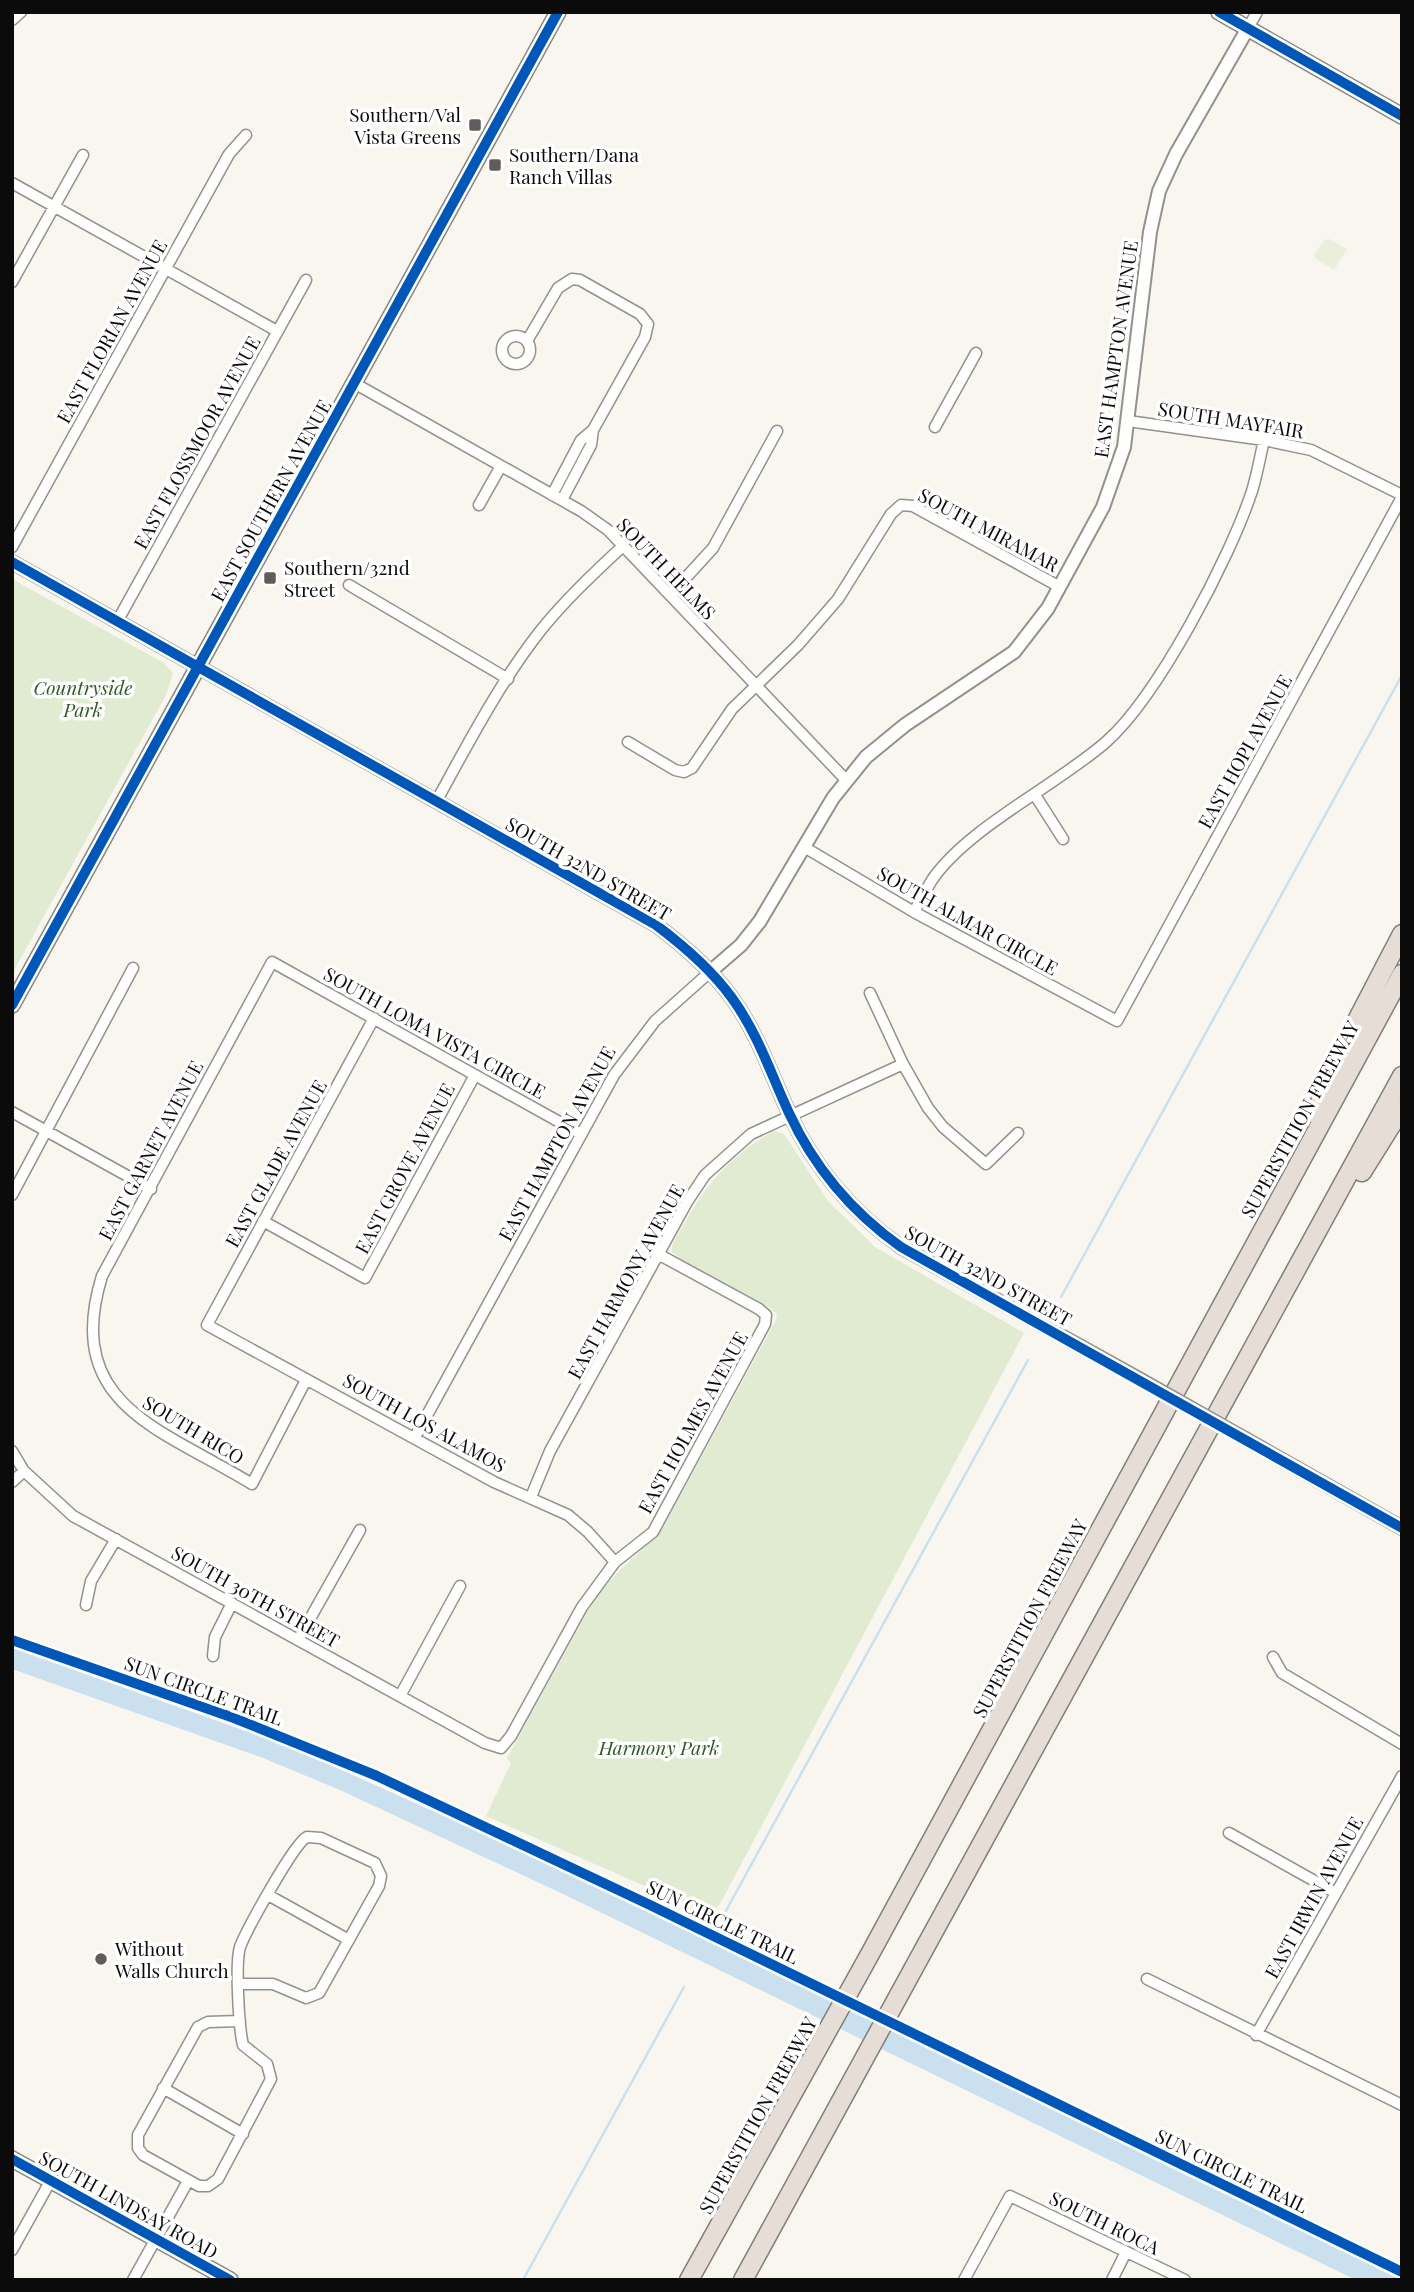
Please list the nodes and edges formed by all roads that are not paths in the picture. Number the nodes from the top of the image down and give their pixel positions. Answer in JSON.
{"nodes":[{"id":1,"x":21,"y":12,"type":"edge"},
{"id":2,"x":558,"y":12,"type":"edge"},
{"id":3,"x":1219,"y":12,"type":"edge"},
{"id":4,"x":1257,"y":12,"type":"edge"},
{"id":5,"x":12,"y":20,"type":"edge"},
{"id":6,"x":1248,"y":29,"type":"junction"},
{"id":7,"x":1402,"y":116,"type":"edge"},
{"id":8,"x":246,"y":135,"type":"dead end"},
{"id":9,"x":83,"y":155,"type":"dead end"},
{"id":10,"x":12,"y":183,"type":"edge"},
{"id":11,"x":54,"y":206,"type":"junction"},
{"id":12,"x":166,"y":268,"type":"junction"},
{"id":13,"x":306,"y":280,"type":"dead end"},
{"id":14,"x":12,"y":282,"type":"edge"},
{"id":15,"x":277,"y":331,"type":"junction"},
{"id":16,"x":527,"y":341,"type":"dead end"},
{"id":17,"x":976,"y":353,"type":"dead end"},
{"id":18,"x":354,"y":383,"type":"junction"},
{"id":19,"x":1128,"y":421,"type":"junction"},
{"id":20,"x":935,"y":427,"type":"dead end"},
{"id":21,"x":777,"y":431,"type":"dead end"},
{"id":22,"x":1264,"y":440,"type":"junction"},
{"id":23,"x":501,"y":466,"type":"junction"},
{"id":24,"x":1402,"y":496,"type":"edge"},
{"id":25,"x":557,"y":498,"type":"junction"},
{"id":26,"x":479,"y":505,"type":"dead end"},
{"id":27,"x":624,"y":545,"type":"junction"},
{"id":28,"x":12,"y":547,"type":"edge"},
{"id":29,"x":12,"y":562,"type":"edge"},
{"id":30,"x":349,"y":585,"type":"dead end"},
{"id":31,"x":1060,"y":587,"type":"junction"},
{"id":32,"x":670,"y":596,"type":"junction"},
{"id":33,"x":118,"y":620,"type":"junction"},
{"id":34,"x":198,"y":666,"type":"junction"},
{"id":35,"x":508,"y":679,"type":"junction"},
{"id":36,"x":755,"y":687,"type":"junction"},
{"id":37,"x":628,"y":742,"type":"dead end"},
{"id":38,"x":846,"y":780,"type":"junction"},
{"id":39,"x":1035,"y":795,"type":"junction"},
{"id":40,"x":437,"y":800,"type":"junction"},
{"id":41,"x":1063,"y":839,"type":"dead end"},
{"id":42,"x":804,"y":847,"type":"junction"},
{"id":43,"x":914,"y":912,"type":"junction"},
{"id":44,"x":1402,"y":934,"type":"edge"},
{"id":45,"x":272,"y":962,"type":"joint"},
{"id":46,"x":133,"y":968,"type":"dead end"},
{"id":47,"x":711,"y":971,"type":"junction"},
{"id":48,"x":1402,"y":974,"type":"edge"},
{"id":49,"x":870,"y":993,"type":"dead end"},
{"id":50,"x":12,"y":1005,"type":"edge"},
{"id":51,"x":374,"y":1018,"type":"junction"},
{"id":52,"x":1117,"y":1021,"type":"joint"},
{"id":53,"x":903,"y":1064,"type":"junction"},
{"id":54,"x":475,"y":1075,"type":"junction"},
{"id":55,"x":1402,"y":1076,"type":"edge"},
{"id":56,"x":1402,"y":1108,"type":"edge"},
{"id":57,"x":12,"y":1112,"type":"edge"},
{"id":58,"x":790,"y":1116,"type":"junction"},
{"id":59,"x":47,"y":1132,"type":"junction"},
{"id":60,"x":1018,"y":1133,"type":"dead end"},
{"id":61,"x":581,"y":1134,"type":"junction"},
{"id":62,"x":1311,"y":1139,"type":"junction"},
{"id":63,"x":150,"y":1189,"type":"junction"},
{"id":64,"x":12,"y":1195,"type":"edge"},
{"id":65,"x":263,"y":1221,"type":"junction"},
{"id":66,"x":657,"y":1254,"type":"junction"},
{"id":67,"x":1273,"y":1310,"type":"junction"},
{"id":68,"x":207,"y":1325,"type":"joint"},
{"id":69,"x":99,"y":1365,"type":"joint"},
{"id":70,"x":306,"y":1380,"type":"junction"},
{"id":71,"x":415,"y":1437,"type":"junction"},
{"id":72,"x":12,"y":1451,"type":"edge"},
{"id":73,"x":24,"y":1471,"type":"junction"},
{"id":74,"x":12,"y":1482,"type":"edge"},
{"id":75,"x":531,"y":1497,"type":"junction"},
{"id":76,"x":1402,"y":1528,"type":"edge"},
{"id":77,"x":360,"y":1530,"type":"dead end"},
{"id":78,"x":116,"y":1539,"type":"junction"},
{"id":79,"x":615,"y":1562,"type":"junction"},
{"id":80,"x":460,"y":1586,"type":"dead end"},
{"id":81,"x":232,"y":1603,"type":"junction"},
{"id":82,"x":86,"y":1605,"type":"dead end"},
{"id":83,"x":298,"y":1640,"type":"junction"},
{"id":84,"x":213,"y":1656,"type":"dead end"},
{"id":85,"x":1273,"y":1657,"type":"dead end"},
{"id":86,"x":400,"y":1696,"type":"junction"},
{"id":87,"x":1402,"y":1744,"type":"edge"},
{"id":88,"x":501,"y":1748,"type":"joint"},
{"id":89,"x":1402,"y":1776,"type":"edge"},
{"id":90,"x":1229,"y":1833,"type":"dead end"},
{"id":91,"x":1336,"y":1893,"type":"junction"},
{"id":92,"x":268,"y":1895,"type":"junction"},
{"id":93,"x":349,"y":1940,"type":"junction"},
{"id":94,"x":1147,"y":1979,"type":"dead end"},
{"id":95,"x":239,"y":1984,"type":"junction"},
{"id":96,"x":240,"y":2021,"type":"junction"},
{"id":97,"x":1256,"y":2035,"type":"junction"},
{"id":98,"x":163,"y":2088,"type":"junction"},
{"id":99,"x":1402,"y":2105,"type":"edge"},
{"id":100,"x":243,"y":2134,"type":"junction"},
{"id":101,"x":12,"y":2159,"type":"edge"},
{"id":102,"x":51,"y":2180,"type":"junction"},
{"id":103,"x":188,"y":2181,"type":"junction"},
{"id":104,"x":156,"y":2239,"type":"junction"},
{"id":105,"x":12,"y":2250,"type":"edge"},
{"id":106,"x":1126,"y":2252,"type":"junction"},
{"id":107,"x":134,"y":2280,"type":"edge"},
{"id":108,"x":230,"y":2280,"type":"edge"},
{"id":109,"x":689,"y":2280,"type":"edge"},
{"id":110,"x":743,"y":2280,"type":"edge"},
{"id":111,"x":964,"y":2280,"type":"edge"},
{"id":112,"x":1111,"y":2280,"type":"edge"},
{"id":113,"x":1185,"y":2280,"type":"edge"}],
"edges":[{"from":1,"to":5,"type":"street"},
{"from":2,"to":18,"type":"main road","name":"EAST SOUTHERN AVENUE"},
{"from":3,"to":6,"type":"main road"},
{"from":4,"to":6,"type":"street","name":"EAST HAMPTON AVENUE"},
{"from":6,"to":7,"type":"main road"},
{"from":6,"to":19,"type":"street","name":"EAST HAMPTON AVENUE"},
{"from":8,"to":12,"type":"street","name":"EAST FLORIAN AVENUE"},
{"from":9,"to":11,"type":"street"},
{"from":10,"to":11,"type":"street"},
{"from":11,"to":12,"type":"street"},
{"from":11,"to":14,"type":"street"},
{"from":12,"to":15,"type":"street"},
{"from":12,"to":28,"type":"street","name":"EAST FLORIAN AVENUE"},
{"from":13,"to":15,"type":"street","name":"EAST FLOSSMOOR AVENUE"},
{"from":15,"to":33,"type":"street","name":"EAST FLOSSMOOR AVENUE"},
{"from":16,"to":25,"type":"street"},
{"from":17,"to":20,"type":"street"},
{"from":18,"to":23,"type":"street","name":"SOUTH HELMS"},
{"from":18,"to":34,"type":"main road","name":"EAST SOUTHERN AVENUE"},
{"from":19,"to":22,"type":"street","name":"SOUTH MAYFAIR"},
{"from":19,"to":31,"type":"street","name":"EAST HAMPTON AVENUE"},
{"from":21,"to":32,"type":"street"},
{"from":22,"to":24,"type":"street","name":"SOUTH MAYFAIR"},
{"from":22,"to":39,"type":"street"},
{"from":23,"to":25,"type":"street","name":"SOUTH HELMS"},
{"from":23,"to":26,"type":"street"},
{"from":24,"to":52,"type":"street","name":"EAST HOPI AVENUE"},
{"from":25,"to":27,"type":"street","name":"SOUTH HELMS"},
{"from":27,"to":32,"type":"street","name":"SOUTH HELMS"},
{"from":27,"to":35,"type":"street"},
{"from":29,"to":33,"type":"street","name":"SOUTH 32ND STREET"},
{"from":30,"to":35,"type":"street"},
{"from":31,"to":36,"type":"street","name":"SOUTH MIRAMAR"},
{"from":31,"to":38,"type":"street","name":"EAST HAMPTON AVENUE"},
{"from":32,"to":36,"type":"street","name":"SOUTH HELMS"},
{"from":33,"to":34,"type":"street","name":"SOUTH 32ND STREET"},
{"from":34,"to":40,"type":"street","name":"SOUTH 32ND STREET"},
{"from":34,"to":50,"type":"main road","name":"EAST SOUTHERN AVENUE"},
{"from":35,"to":40,"type":"street"},
{"from":36,"to":37,"type":"street"},
{"from":36,"to":38,"type":"street","name":"SOUTH HELMS"},
{"from":38,"to":42,"type":"street","name":"EAST HAMPTON AVENUE"},
{"from":39,"to":41,"type":"street"},
{"from":39,"to":43,"type":"street"},
{"from":40,"to":47,"type":"street","name":"SOUTH 32ND STREET"},
{"from":42,"to":43,"type":"street","name":"SOUTH ALMAR CIRCLE"},
{"from":42,"to":47,"type":"street","name":"EAST HAMPTON AVENUE"},
{"from":43,"to":52,"type":"street","name":"SOUTH ALMAR CIRCLE"},
{"from":44,"to":62,"type":"highway"},
{"from":45,"to":51,"type":"street","name":"SOUTH LOMA VISTA CIRCLE"},
{"from":45,"to":63,"type":"street","name":"EAST GARNET AVENUE"},
{"from":46,"to":59,"type":"street"},
{"from":47,"to":58,"type":"street","name":"SOUTH 32ND STREET"},
{"from":47,"to":61,"type":"street","name":"EAST HAMPTON AVENUE"},
{"from":48,"to":62,"type":"highway","name":"SUPERSTITION FREEWAY"},
{"from":49,"to":53,"type":"street"},
{"from":51,"to":54,"type":"street","name":"SOUTH LOMA VISTA CIRCLE"},
{"from":51,"to":65,"type":"street","name":"EAST GLADE AVENUE"},
{"from":53,"to":58,"type":"street","name":"EAST HARMONY AVENUE"},
{"from":53,"to":60,"type":"street"},
{"from":54,"to":61,"type":"street","name":"SOUTH LOMA VISTA CIRCLE"},
{"from":54,"to":65,"type":"street","name":"EAST GROVE AVENUE"},
{"from":55,"to":67,"type":"highway"},
{"from":56,"to":67,"type":"highway"},
{"from":57,"to":59,"type":"street"},
{"from":58,"to":66,"type":"street","name":"EAST HARMONY AVENUE"},
{"from":58,"to":76,"type":"street","name":"SOUTH 32ND STREET","bridge":true},
{"from":59,"to":63,"type":"street"},
{"from":59,"to":64,"type":"street"},
{"from":61,"to":71,"type":"street","name":"EAST HAMPTON AVENUE"},
{"from":62,"to":109,"type":"highway","name":"SUPERSTITION FREEWAY"},
{"from":63,"to":69,"type":"street","name":"EAST GARNET AVENUE"},
{"from":65,"to":68,"type":"street","name":"EAST GLADE AVENUE"},
{"from":66,"to":75,"type":"street","name":"EAST HARMONY AVENUE"},
{"from":66,"to":79,"type":"street","name":"EAST HOLMES AVENUE"},
{"from":67,"to":110,"type":"highway"},
{"from":68,"to":70,"type":"street","name":"SOUTH LOS ALAMOS"},
{"from":69,"to":70,"type":"street","name":"SOUTH RICO"},
{"from":70,"to":71,"type":"street","name":"SOUTH LOS ALAMOS"},
{"from":71,"to":75,"type":"street","name":"SOUTH LOS ALAMOS"},
{"from":72,"to":73,"type":"street","name":"SOUTH 30TH STREET"},
{"from":73,"to":74,"type":"street"},
{"from":73,"to":78,"type":"street","name":"SOUTH 30TH STREET"},
{"from":75,"to":79,"type":"street","name":"SOUTH LOS ALAMOS"},
{"from":77,"to":83,"type":"street"},
{"from":78,"to":81,"type":"street","name":"SOUTH 30TH STREET"},
{"from":78,"to":82,"type":"street"},
{"from":79,"to":88,"type":"street","name":"EAST HOLMES AVENUE"},
{"from":80,"to":86,"type":"street"},
{"from":81,"to":83,"type":"street","name":"SOUTH 30TH STREET"},
{"from":81,"to":84,"type":"street"},
{"from":83,"to":86,"type":"street","name":"SOUTH 30TH STREET"},
{"from":85,"to":87,"type":"street"},
{"from":86,"to":88,"type":"street","name":"SOUTH 30TH STREET"},
{"from":89,"to":91,"type":"street","name":"EAST IRWIN AVENUE"},
{"from":90,"to":91,"type":"street"},
{"from":91,"to":97,"type":"street","name":"EAST IRWIN AVENUE"},
{"from":92,"to":93,"type":"street"},
{"from":92,"to":93,"type":"street"},
{"from":92,"to":95,"type":"street"},
{"from":93,"to":95,"type":"street"},
{"from":94,"to":97,"type":"street"},
{"from":95,"to":96,"type":"street"},
{"from":96,"to":98,"type":"street"},
{"from":96,"to":100,"type":"street"},
{"from":97,"to":99,"type":"street"},
{"from":98,"to":100,"type":"street"},
{"from":98,"to":103,"type":"street"},
{"from":100,"to":103,"type":"street"},
{"from":101,"to":102,"type":"main road","name":"SOUTH LINDSAY ROAD"},
{"from":102,"to":104,"type":"main road","name":"SOUTH LINDSAY ROAD"},
{"from":102,"to":105,"type":"street"},
{"from":103,"to":104,"type":"street"},
{"from":104,"to":107,"type":"street"},
{"from":104,"to":108,"type":"main road","name":"SOUTH LINDSAY ROAD"},
{"from":106,"to":111,"type":"street","name":"SOUTH ROCA"},
{"from":106,"to":112,"type":"street"},
{"from":106,"to":113,"type":"street","name":"SOUTH ROCA"}]}
